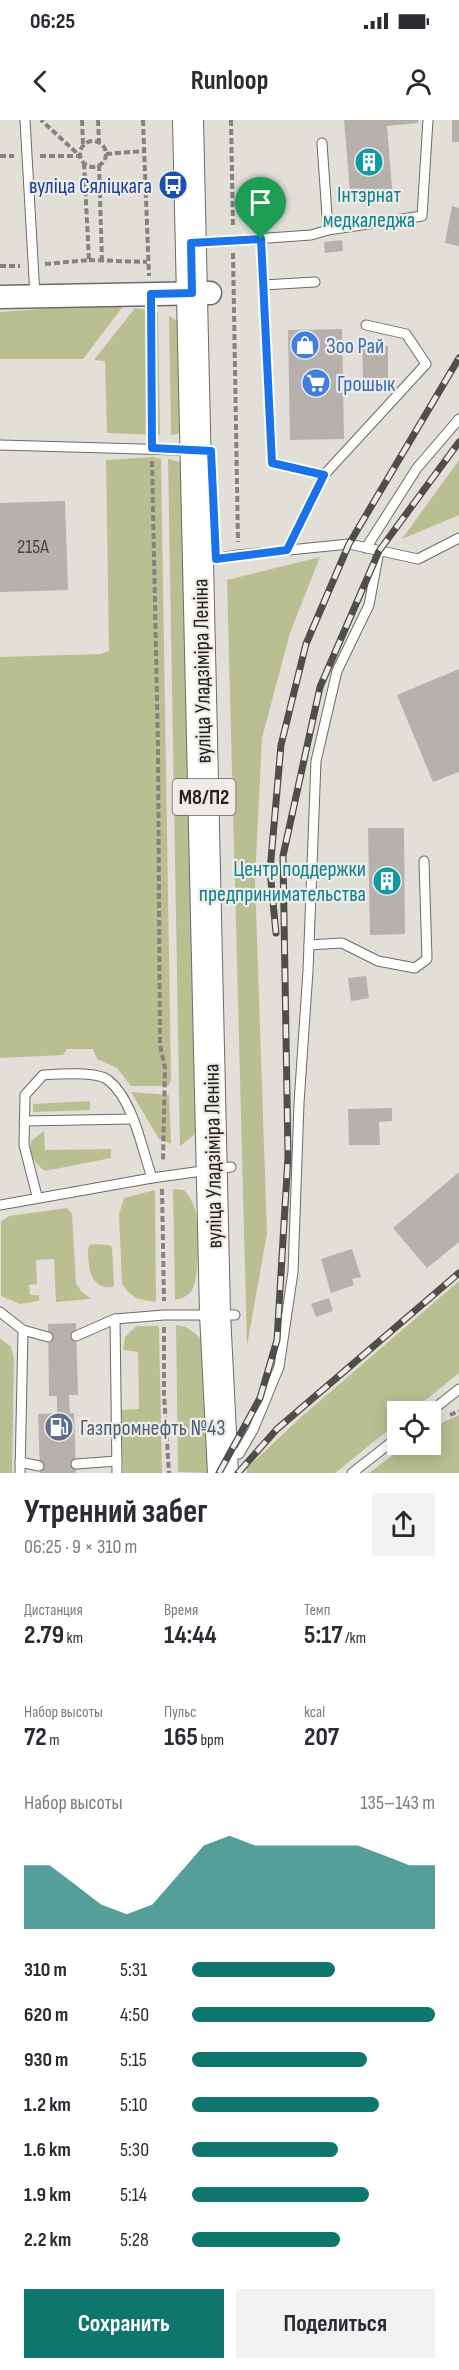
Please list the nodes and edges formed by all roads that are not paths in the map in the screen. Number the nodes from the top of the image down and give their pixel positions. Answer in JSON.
{"nodes":[{"id":1,"x":25,"y":120,"type":"edge"},
{"id":2,"x":188,"y":120,"type":"edge"},
{"id":3,"x":206,"y":120,"type":"edge"},
{"id":4,"x":428,"y":120,"type":"edge"},
{"id":5,"x":322,"y":143,"type":"dead end"},
{"id":6,"x":328,"y":230,"type":"junction"},
{"id":7,"x":261,"y":239,"type":"junction"},
{"id":8,"x":211,"y":242,"type":"junction"},
{"id":9,"x":315,"y":282,"type":"dead end"},
{"id":10,"x":263,"y":285,"type":"junction"},
{"id":11,"x":201,"y":293,"type":"junction"},
{"id":12,"x":34,"y":296,"type":"junction"},
{"id":13,"x":0,"y":297,"type":"edge"},
{"id":14,"x":366,"y":324,"type":"dead end"},
{"id":15,"x":459,"y":419,"type":"edge"},
{"id":16,"x":0,"y":445,"type":"edge"},
{"id":17,"x":203,"y":450,"type":"junction"},
{"id":18,"x":324,"y":475,"type":"junction"},
{"id":19,"x":459,"y":538,"type":"edge"},
{"id":20,"x":366,"y":548,"type":"junction"},
{"id":21,"x":287,"y":550,"type":"junction"},
{"id":22,"x":380,"y":551,"type":"junction"},
{"id":23,"x":217,"y":558,"type":"junction"},
{"id":24,"x":424,"y":861,"type":"dead end"},
{"id":25,"x":309,"y":945,"type":"junction"},
{"id":26,"x":132,"y":1119,"type":"junction"},
{"id":27,"x":24,"y":1121,"type":"junction"},
{"id":28,"x":222,"y":1168,"type":"junction"},
{"id":29,"x":152,"y":1178,"type":"junction"},
{"id":30,"x":38,"y":1196,"type":"junction"},
{"id":31,"x":1,"y":1206,"type":"edge"},
{"id":32,"x":0,"y":1312,"type":"edge"},
{"id":33,"x":225,"y":1314,"type":"junction"},
{"id":34,"x":115,"y":1319,"type":"junction"},
{"id":35,"x":23,"y":1330,"type":"junction"},
{"id":36,"x":76,"y":1336,"type":"dead end"},
{"id":37,"x":48,"y":1337,"type":"dead end"},
{"id":38,"x":459,"y":1389,"type":"edge"},
{"id":39,"x":441,"y":1403,"type":"edge"},
{"id":40,"x":387,"y":1446,"type":"edge"},
{"id":41,"x":117,"y":1461,"type":"junction"},
{"id":42,"x":20,"y":1462,"type":"junction"},
{"id":43,"x":76,"y":1464,"type":"dead end"},
{"id":44,"x":39,"y":1466,"type":"dead end"},
{"id":45,"x":233,"y":1467,"type":"edge"},
{"id":46,"x":20,"y":1473,"type":"edge"},
{"id":47,"x":117,"y":1473,"type":"edge"},
{"id":48,"x":352,"y":1473,"type":"edge"}],
"edges":[{"from":1,"to":12,"type":"lane"},
{"from":2,"to":8,"type":"main road","name":"вуліца Уладзіміра Леніна","number":"М8/П2"},
{"from":3,"to":8,"type":"main road","name":"вуліца Уладзіміра Леніна","number":"М8/П2"},
{"from":4,"to":6,"type":"lane"},
{"from":5,"to":6,"type":"lane"},
{"from":6,"to":7,"type":"lane"},
{"from":7,"to":8,"type":"lane"},
{"from":7,"to":10,"type":"lane"},
{"from":8,"to":11,"type":"main road","name":"вуліца Уладзіміра Леніна","number":"М8/П2"},
{"from":9,"to":10,"type":"lane"},
{"from":10,"to":18,"type":"lane"},
{"from":11,"to":12,"type":"street"},
{"from":11,"to":17,"type":"main road","name":"вуліца Уладзіміра Леніна","number":"М8/П2"},
{"from":12,"to":13,"type":"street"},
{"from":14,"to":18,"type":"lane"},
{"from":15,"to":20,"type":"lane"},
{"from":16,"to":17,"type":"lane"},
{"from":17,"to":23,"type":"main road","name":"вуліца Уладзіміра Леніна","number":"М8/П2"},
{"from":18,"to":21,"type":"lane"},
{"from":19,"to":22,"type":"lane"},
{"from":20,"to":21,"type":"lane"},
{"from":20,"to":22,"type":"lane"},
{"from":21,"to":23,"type":"lane"},
{"from":22,"to":25,"type":"lane"},
{"from":23,"to":28,"type":"main road","name":"вуліца Уладзіміра Леніна","number":"М8/П2"},
{"from":24,"to":25,"type":"lane"},
{"from":25,"to":45,"type":"lane"},
{"from":26,"to":27,"type":"lane"},
{"from":26,"to":27,"type":"lane"},
{"from":26,"to":29,"type":"lane"},
{"from":27,"to":30,"type":"lane"},
{"from":28,"to":29,"type":"lane"},
{"from":28,"to":33,"type":"main road","name":"вуліца Уладзіміра Леніна","number":"М8/П2"},
{"from":29,"to":30,"type":"lane"},
{"from":30,"to":31,"type":"lane"},
{"from":32,"to":35,"type":"lane"},
{"from":33,"to":34,"type":"lane"},
{"from":33,"to":45,"type":"main road","name":"вуліца Уладзіміра Леніна","number":"М8/П2"},
{"from":34,"to":36,"type":"lane"},
{"from":34,"to":41,"type":"lane"},
{"from":35,"to":37,"type":"lane"},
{"from":35,"to":42,"type":"lane"},
{"from":38,"to":39,"type":"lane"},
{"from":40,"to":48,"type":"lane"},
{"from":41,"to":43,"type":"lane"},
{"from":41,"to":47,"type":"lane"},
{"from":42,"to":44,"type":"lane"},
{"from":42,"to":46,"type":"lane"}]}
